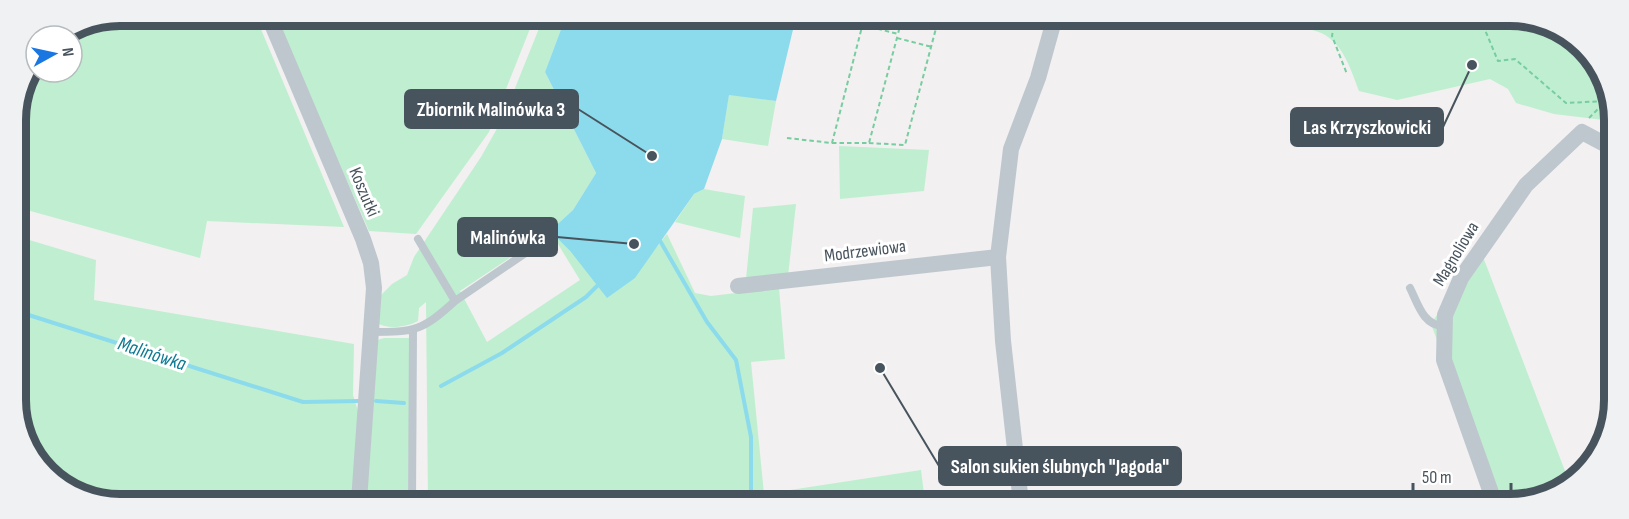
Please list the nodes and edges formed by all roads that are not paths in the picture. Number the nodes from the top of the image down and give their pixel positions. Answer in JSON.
{"nodes":[{"id":1,"x":273,"y":26,"type":"edge"},
{"id":2,"x":1052,"y":26,"type":"edge"},
{"id":3,"x":1604,"y":144,"type":"edge"},
{"id":4,"x":418,"y":239,"type":"dead end"},
{"id":5,"x":546,"y":239,"type":"dead end"},
{"id":6,"x":998,"y":257,"type":"junction"},
{"id":7,"x":738,"y":286,"type":"dead end"},
{"id":8,"x":1410,"y":288,"type":"dead end"},
{"id":9,"x":455,"y":301,"type":"junction"},
{"id":10,"x":1443,"y":326,"type":"junction"},
{"id":11,"x":416,"y":330,"type":"junction"},
{"id":12,"x":371,"y":332,"type":"junction"},
{"id":13,"x":1020,"y":493,"type":"edge"},
{"id":14,"x":1491,"y":493,"type":"edge"},
{"id":15,"x":358,"y":494,"type":"edge"},
{"id":16,"x":412,"y":494,"type":"edge"}],
"edges":[{"from":1,"to":12,"type":"street","name":"Koszutki"},
{"from":2,"to":6,"type":"street"},
{"from":3,"to":10,"type":"street","name":"Magnoliowa"},
{"from":4,"to":9,"type":"lane"},
{"from":5,"to":9,"type":"lane"},
{"from":6,"to":7,"type":"street","name":"Modrzewiowa"},
{"from":6,"to":13,"type":"street"},
{"from":8,"to":10,"type":"lane"},
{"from":9,"to":11,"type":"lane"},
{"from":10,"to":14,"type":"street","name":"Magnoliowa"},
{"from":11,"to":12,"type":"lane"},
{"from":11,"to":16,"type":"lane"},
{"from":12,"to":15,"type":"street","name":"Koszutki"}]}
